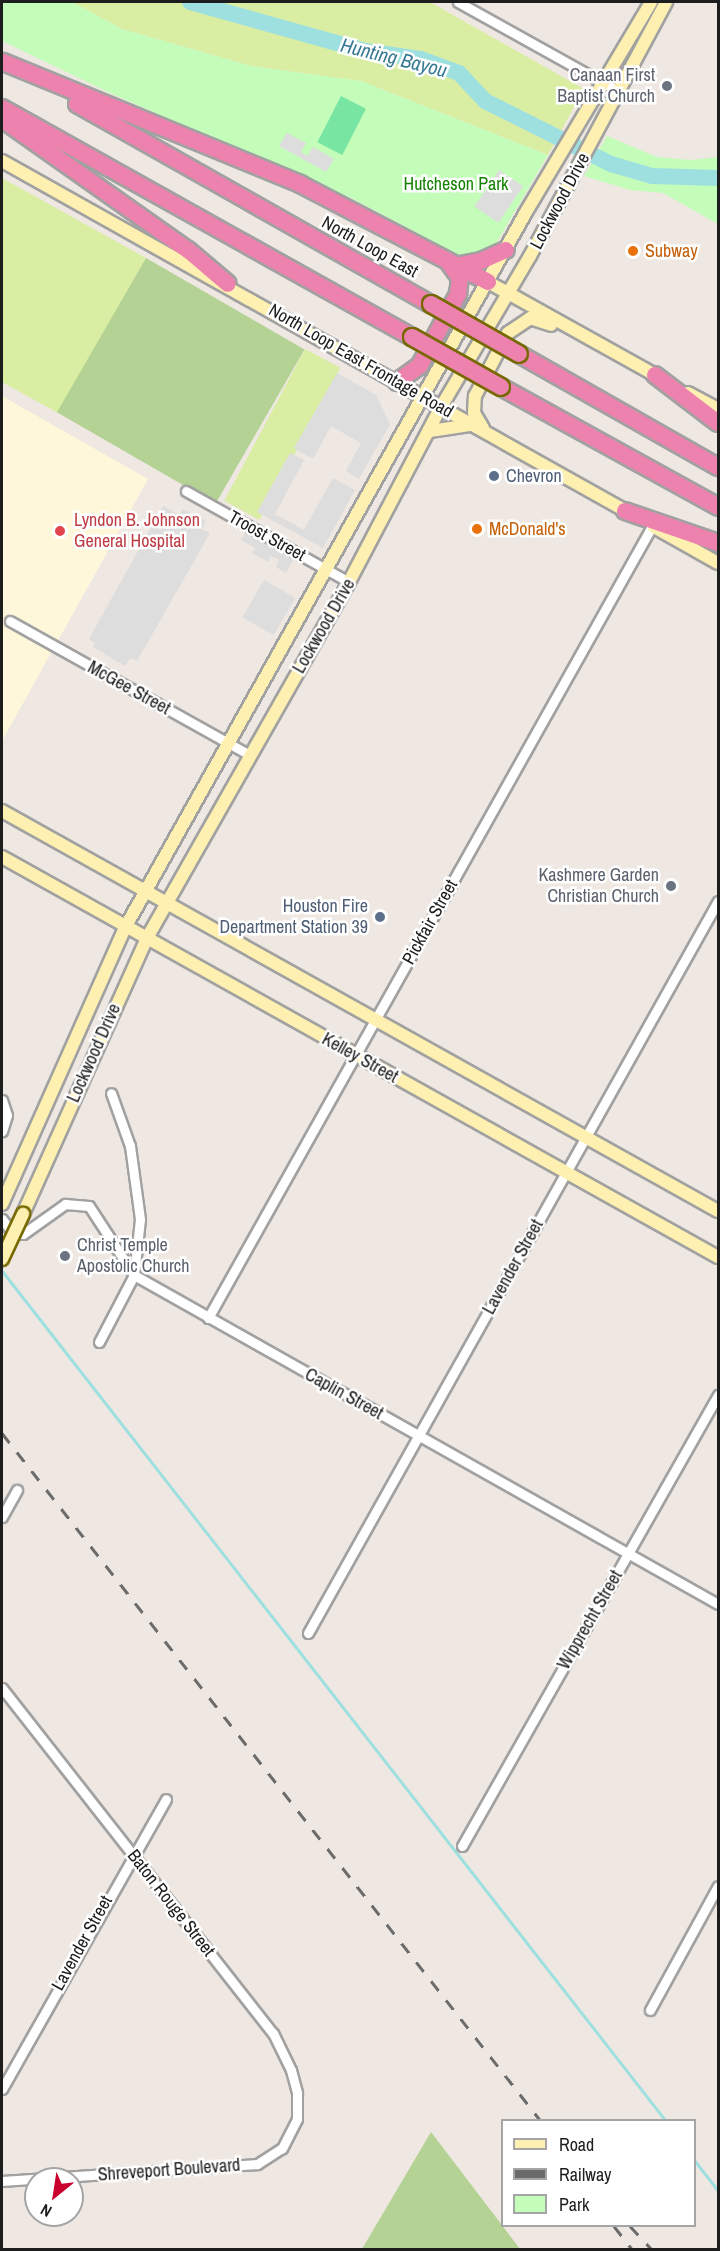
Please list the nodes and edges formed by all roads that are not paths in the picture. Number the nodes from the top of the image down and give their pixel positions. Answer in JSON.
{"nodes":[{"id":1,"x":458,"y":2,"type":"edge"},
{"id":2,"x":651,"y":2,"type":"edge"},
{"id":3,"x":666,"y":2,"type":"edge"},
{"id":4,"x":2,"y":61,"type":"edge"},
{"id":5,"x":602,"y":82,"type":"junction"},
{"id":6,"x":620,"y":92,"type":"junction"},
{"id":7,"x":2,"y":108,"type":"edge"},
{"id":8,"x":2,"y":119,"type":"edge"},
{"id":9,"x":2,"y":161,"type":"edge"},
{"id":10,"x":506,"y":250,"type":"junction"},
{"id":11,"x":452,"y":264,"type":"junction"},
{"id":12,"x":488,"y":282,"type":"junction"},
{"id":13,"x":228,"y":284,"type":"junction"},
{"id":14,"x":507,"y":291,"type":"junction"},
{"id":15,"x":586,"y":336,"type":"junction"},
{"id":16,"x":655,"y":375,"type":"joint"},
{"id":17,"x":397,"y":382,"type":"junction"},
{"id":18,"x":422,"y":396,"type":"junction"},
{"id":19,"x":441,"y":407,"type":"junction"},
{"id":20,"x":718,"y":411,"type":"edge"},
{"id":21,"x":480,"y":428,"type":"junction"},
{"id":22,"x":430,"y":431,"type":"junction"},
{"id":23,"x":718,"y":467,"type":"edge"},
{"id":24,"x":186,"y":491,"type":"dead end"},
{"id":25,"x":718,"y":507,"type":"edge"},
{"id":26,"x":625,"y":511,"type":"junction"},
{"id":27,"x":652,"y":526,"type":"junction"},
{"id":28,"x":718,"y":543,"type":"edge"},
{"id":29,"x":718,"y":563,"type":"edge"},
{"id":30,"x":328,"y":570,"type":"junction"},
{"id":31,"x":349,"y":582,"type":"junction"},
{"id":32,"x":10,"y":621,"type":"dead end"},
{"id":33,"x":230,"y":744,"type":"junction"},
{"id":34,"x":250,"y":755,"type":"junction"},
{"id":35,"x":2,"y":811,"type":"edge"},
{"id":36,"x":2,"y":857,"type":"edge"},
{"id":37,"x":145,"y":891,"type":"junction"},
{"id":38,"x":718,"y":901,"type":"edge"},
{"id":39,"x":166,"y":902,"type":"junction"},
{"id":40,"x":126,"y":926,"type":"junction"},
{"id":41,"x":147,"y":938,"type":"junction"},
{"id":42,"x":376,"y":1019,"type":"junction"},
{"id":43,"x":356,"y":1056,"type":"junction"},
{"id":44,"x":111,"y":1093,"type":"dead end"},
{"id":45,"x":2,"y":1100,"type":"edge"},
{"id":46,"x":2,"y":1131,"type":"edge"},
{"id":47,"x":585,"y":1138,"type":"junction"},
{"id":48,"x":566,"y":1172,"type":"junction"},
{"id":49,"x":4,"y":1199,"type":"edge"},
{"id":50,"x":718,"y":1211,"type":"edge"},
{"id":51,"x":2,"y":1219,"type":"edge"},
{"id":52,"x":718,"y":1257,"type":"edge"},
{"id":53,"x":2,"y":1260,"type":"edge"},
{"id":54,"x":134,"y":1275,"type":"junction"},
{"id":55,"x":208,"y":1318,"type":"junction"},
{"id":56,"x":99,"y":1342,"type":"dead end"},
{"id":57,"x":718,"y":1395,"type":"edge"},
{"id":58,"x":419,"y":1435,"type":"junction"},
{"id":59,"x":17,"y":1490,"type":"dead end"},
{"id":60,"x":2,"y":1517,"type":"edge"},
{"id":61,"x":628,"y":1553,"type":"junction"},
{"id":62,"x":718,"y":1604,"type":"edge"},
{"id":63,"x":308,"y":1633,"type":"dead end"},
{"id":64,"x":2,"y":1688,"type":"edge"},
{"id":65,"x":165,"y":1799,"type":"dead end"},
{"id":66,"x":462,"y":1846,"type":"dead end"},
{"id":67,"x":132,"y":1854,"type":"junction"},
{"id":68,"x":718,"y":1886,"type":"edge"},
{"id":69,"x":650,"y":2010,"type":"dead end"},
{"id":70,"x":2,"y":2089,"type":"edge"},
{"id":71,"x":289,"y":2135,"type":"joint"},
{"id":72,"x":2,"y":2181,"type":"edge"}],
"edges":[{"from":1,"to":5,"type":"street"},
{"from":2,"to":5,"type":"main road","name":"Lockwood Drive"},
{"from":3,"to":6,"type":"main road","name":"Lockwood Drive"},
{"from":4,"to":11,"type":"highway"},
{"from":4,"to":23,"type":"highway","name":"North Loop East","bridge":true},
{"from":5,"to":6,"type":"street"},
{"from":5,"to":10,"type":"main road","name":"Lockwood Drive"},
{"from":6,"to":14,"type":"main road","name":"Lockwood Drive"},
{"from":7,"to":25,"type":"highway","bridge":true},
{"from":8,"to":13,"type":"highway"},
{"from":9,"to":13,"type":"main road","name":"North Loop East Frontage Road"},
{"from":10,"to":11,"type":"highway"},
{"from":10,"to":12,"type":"main road","name":"Lockwood Drive"},
{"from":11,"to":12,"type":"highway"},
{"from":11,"to":17,"type":"highway"},
{"from":12,"to":14,"type":"main road"},
{"from":12,"to":18,"type":"main road","name":"Lockwood Drive"},
{"from":13,"to":17,"type":"main road","name":"North Loop East Frontage Road"},
{"from":14,"to":15,"type":"main road"},
{"from":14,"to":19,"type":"main road","name":"Lockwood Drive"},
{"from":15,"to":16,"type":"main road"},
{"from":15,"to":21,"type":"main road"},
{"from":16,"to":20,"type":"highway"},
{"from":17,"to":18,"type":"main road","name":"North Loop East Frontage Road"},
{"from":18,"to":19,"type":"main road","name":"North Loop East Frontage Road"},
{"from":18,"to":30,"type":"main road","name":"Lockwood Drive"},
{"from":19,"to":21,"type":"main road","name":"North Loop East Frontage Road"},
{"from":19,"to":22,"type":"main road","name":"Lockwood Drive"},
{"from":21,"to":22,"type":"main road"},
{"from":21,"to":26,"type":"main road","name":"North Loop East Frontage Road"},
{"from":22,"to":31,"type":"main road","name":"Lockwood Drive"},
{"from":24,"to":30,"type":"street","name":"Troost Street"},
{"from":26,"to":27,"type":"main road","name":"North Loop East Frontage Road"},
{"from":26,"to":28,"type":"highway"},
{"from":27,"to":29,"type":"main road","name":"North Loop East Frontage Road"},
{"from":27,"to":42,"type":"street","name":"Pickfair Street"},
{"from":30,"to":31,"type":"street","name":"Troost Street"},
{"from":30,"to":33,"type":"main road","name":"Lockwood Drive"},
{"from":31,"to":34,"type":"main road","name":"Lockwood Drive"},
{"from":32,"to":33,"type":"street","name":"McGee Street"},
{"from":33,"to":34,"type":"street","name":"McGee Street"},
{"from":33,"to":37,"type":"main road","name":"Lockwood Drive"},
{"from":34,"to":39,"type":"main road","name":"Lockwood Drive"},
{"from":35,"to":37,"type":"main road"},
{"from":36,"to":40,"type":"main road","name":"Kelley Street"},
{"from":37,"to":39,"type":"main road"},
{"from":37,"to":40,"type":"main road","name":"Lockwood Drive"},
{"from":38,"to":47,"type":"street","name":"Lavender Street"},
{"from":39,"to":41,"type":"main road","name":"Lockwood Drive"},
{"from":39,"to":42,"type":"main road"},
{"from":40,"to":41,"type":"main road","name":"Kelley Street"},
{"from":40,"to":49,"type":"main road","name":"Lockwood Drive"},
{"from":41,"to":43,"type":"main road","name":"Kelley Street"},
{"from":41,"to":53,"type":"main road","name":"Lockwood Drive","bridge":true},
{"from":42,"to":43,"type":"street","name":"Pickfair Street"},
{"from":42,"to":47,"type":"main road"},
{"from":43,"to":48,"type":"main road","name":"Kelley Street"},
{"from":43,"to":55,"type":"street","name":"Pickfair Street"},
{"from":44,"to":54,"type":"street","name":"Lockwood Drive"},
{"from":45,"to":46,"type":"street"},
{"from":47,"to":48,"type":"street","name":"Lavender Street"},
{"from":47,"to":50,"type":"main road"},
{"from":48,"to":52,"type":"main road","name":"Kelley Street"},
{"from":48,"to":58,"type":"street","name":"Lavender Street"},
{"from":51,"to":54,"type":"street","name":"Caplin Street"},
{"from":54,"to":55,"type":"street","name":"Caplin Street"},
{"from":54,"to":56,"type":"street","name":"Lockwood Drive"},
{"from":55,"to":58,"type":"street","name":"Caplin Street"},
{"from":57,"to":61,"type":"street","name":"Wipprecht Street"},
{"from":58,"to":61,"type":"street","name":"Caplin Street"},
{"from":58,"to":63,"type":"street","name":"Lavender Street"},
{"from":59,"to":60,"type":"street"},
{"from":61,"to":62,"type":"street","name":"Caplin Street"},
{"from":61,"to":66,"type":"street","name":"Wipprecht Street"},
{"from":64,"to":67,"type":"street","name":"Baton Rouge Street"},
{"from":65,"to":67,"type":"street","name":"Lavender Street"},
{"from":67,"to":70,"type":"street","name":"Lavender Street"},
{"from":67,"to":71,"type":"street","name":"Baton Rouge Street"},
{"from":68,"to":69,"type":"street"},
{"from":71,"to":72,"type":"street","name":"Shreveport Boulevard"}]}
